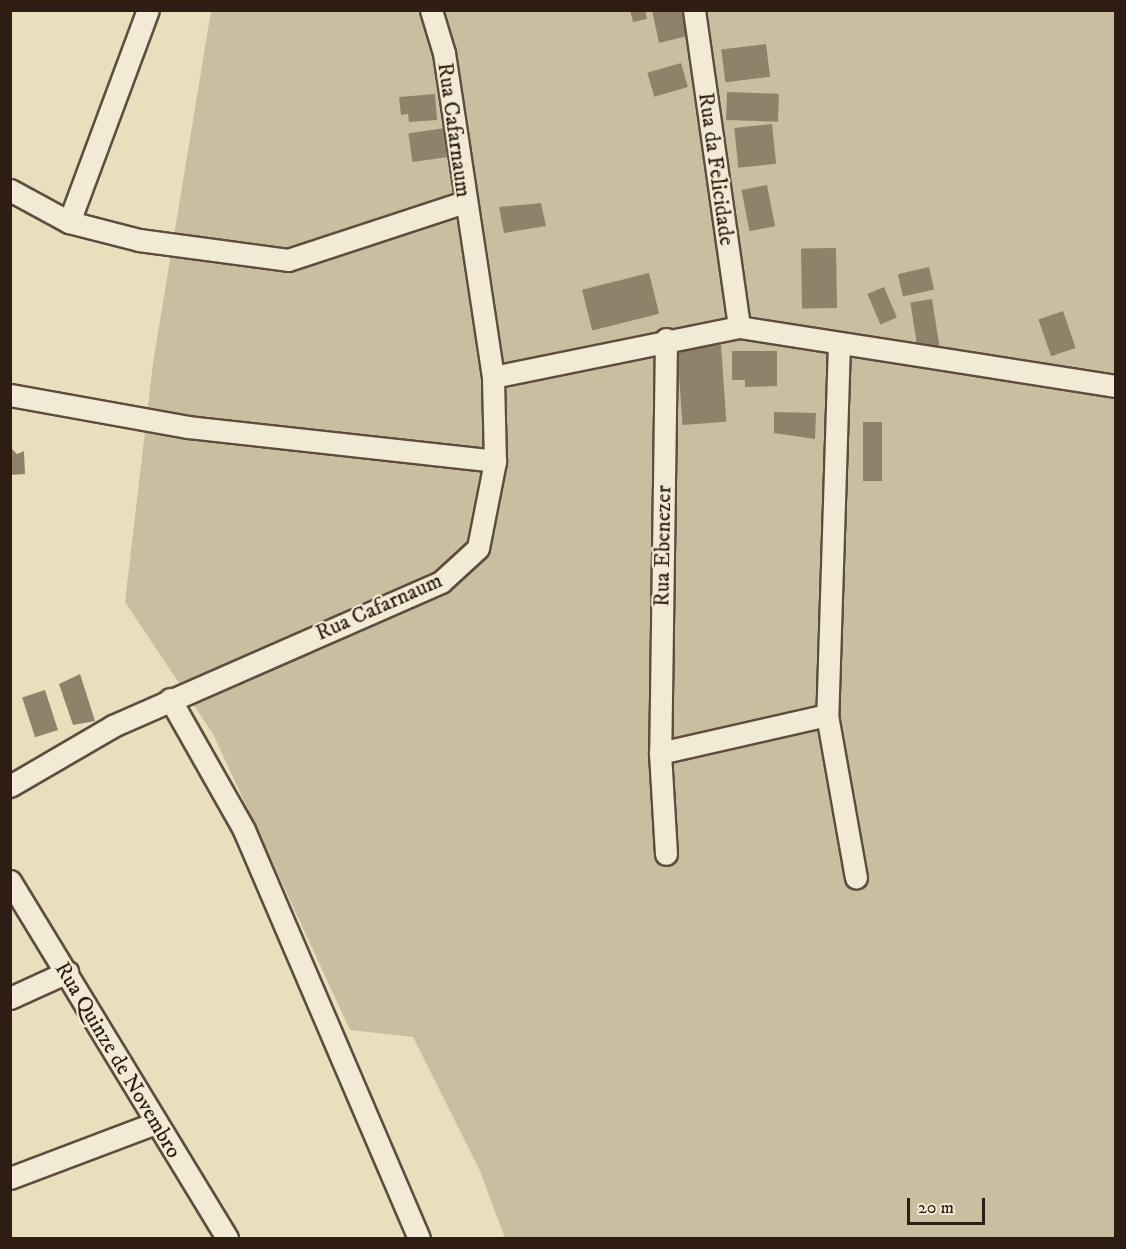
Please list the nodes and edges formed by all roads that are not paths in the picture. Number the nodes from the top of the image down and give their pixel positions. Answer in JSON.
{"nodes":[{"id":1,"x":148,"y":10,"type":"edge"},
{"id":2,"x":431,"y":10,"type":"edge"},
{"id":3,"x":694,"y":10,"type":"edge"},
{"id":4,"x":10,"y":190,"type":"edge"},
{"id":5,"x":464,"y":202,"type":"junction"},
{"id":6,"x":69,"y":222,"type":"junction"},
{"id":7,"x":739,"y":327,"type":"junction"},
{"id":8,"x":666,"y":339,"type":"junction"},
{"id":9,"x":839,"y":343,"type":"junction"},
{"id":10,"x":493,"y":377,"type":"junction"},
{"id":11,"x":1116,"y":386,"type":"edge"},
{"id":12,"x":10,"y":395,"type":"edge"},
{"id":13,"x":495,"y":461,"type":"junction"},
{"id":14,"x":170,"y":699,"type":"junction"},
{"id":15,"x":827,"y":715,"type":"junction"},
{"id":16,"x":660,"y":753,"type":"junction"},
{"id":17,"x":10,"y":786,"type":"edge"},
{"id":18,"x":666,"y":854,"type":"dead end"},
{"id":19,"x":856,"y":877,"type":"dead end"},
{"id":20,"x":10,"y":881,"type":"edge"},
{"id":21,"x":67,"y":972,"type":"junction"},
{"id":22,"x":10,"y":999,"type":"edge"},
{"id":23,"x":153,"y":1124,"type":"junction"},
{"id":24,"x":10,"y":1178,"type":"edge"},
{"id":25,"x":227,"y":1239,"type":"edge"},
{"id":26,"x":418,"y":1239,"type":"edge"}],
"edges":[{"from":1,"to":6,"type":"street"},
{"from":2,"to":5,"type":"street","name":"Rua Cafarnaum"},
{"from":3,"to":7,"type":"street","name":"Rua da Felicidade"},
{"from":4,"to":6,"type":"street"},
{"from":5,"to":6,"type":"street"},
{"from":5,"to":10,"type":"street","name":"Rua Cafarnaum"},
{"from":7,"to":8,"type":"street"},
{"from":7,"to":9,"type":"street"},
{"from":8,"to":10,"type":"street"},
{"from":8,"to":16,"type":"street","name":"Rua Ebenezer"},
{"from":9,"to":11,"type":"street"},
{"from":9,"to":15,"type":"street"},
{"from":10,"to":13,"type":"street","name":"Rua Cafarnaum"},
{"from":12,"to":13,"type":"street"},
{"from":13,"to":14,"type":"street","name":"Rua Cafarnaum"},
{"from":14,"to":17,"type":"street","name":"Rua Cafarnaum"},
{"from":14,"to":26,"type":"street"},
{"from":15,"to":16,"type":"street"},
{"from":15,"to":19,"type":"street"},
{"from":16,"to":18,"type":"street","name":"Rua Ebenezer"},
{"from":20,"to":21,"type":"street","name":"Rua Quinze de Novembro"},
{"from":21,"to":22,"type":"street"},
{"from":21,"to":23,"type":"street","name":"Rua Quinze de Novembro"},
{"from":23,"to":24,"type":"street"},
{"from":23,"to":25,"type":"street","name":"Rua Quinze de Novembro"}]}
